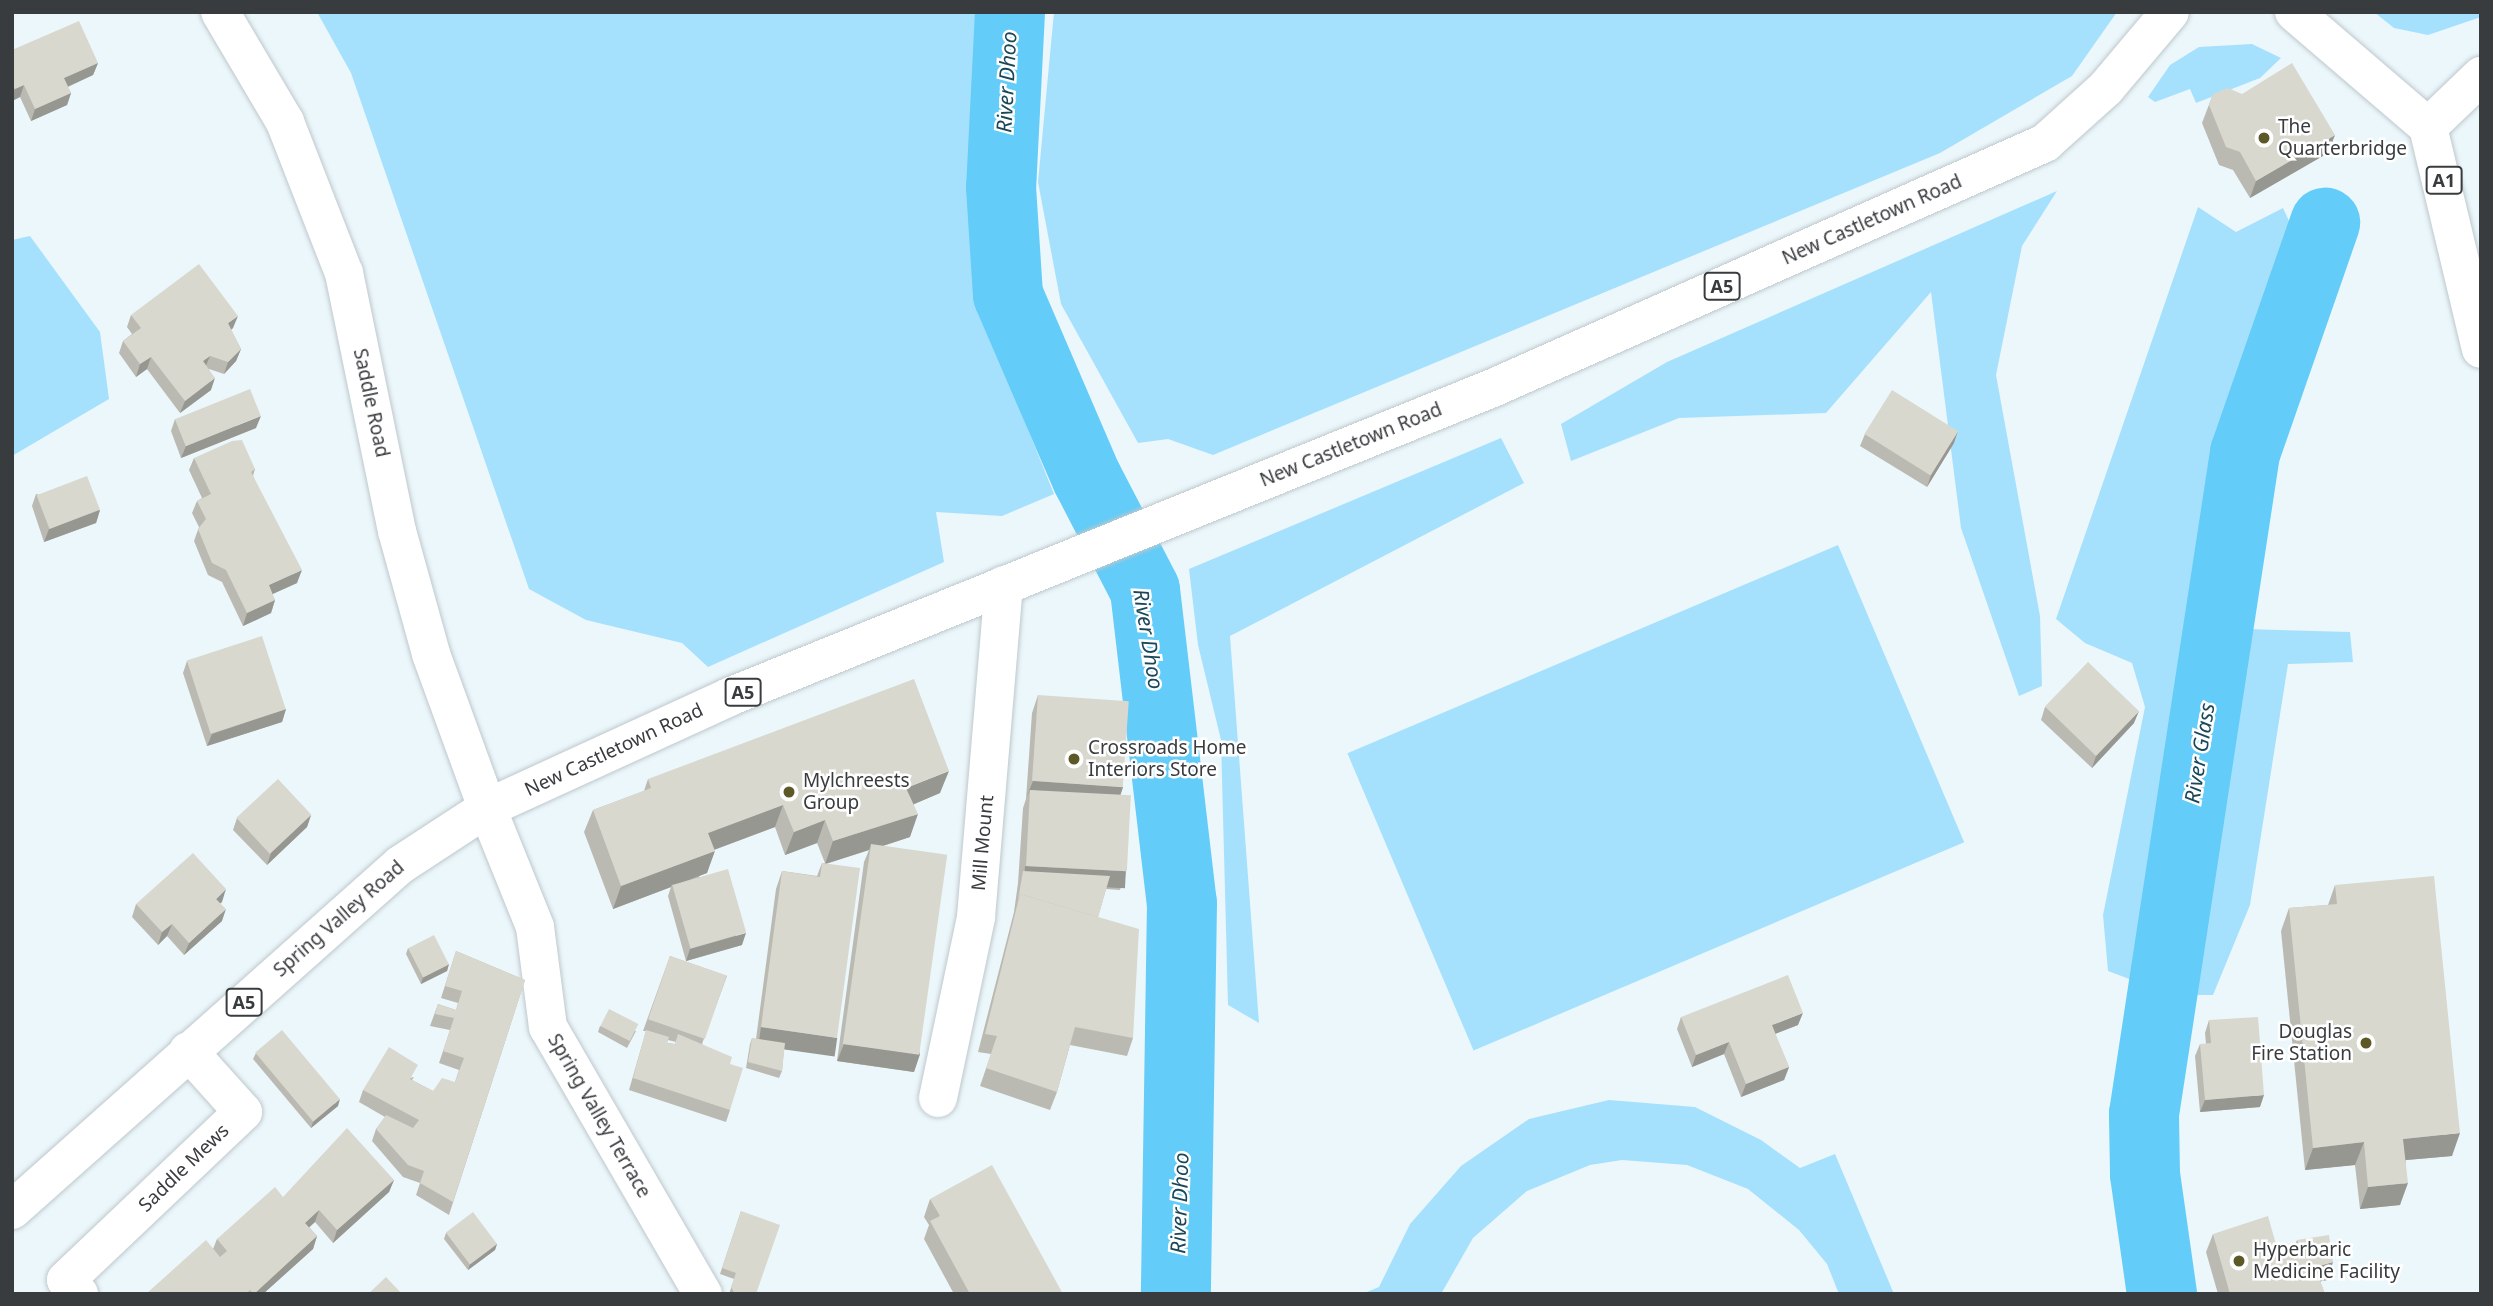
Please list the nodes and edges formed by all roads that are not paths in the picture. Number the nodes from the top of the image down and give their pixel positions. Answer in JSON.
{"nodes":[{"id":1,"x":220,"y":12,"type":"edge"},
{"id":2,"x":2170,"y":12,"type":"edge"},
{"id":3,"x":2294,"y":12,"type":"edge"},
{"id":4,"x":2481,"y":76,"type":"edge"},
{"id":5,"x":2418,"y":120,"type":"junction"},
{"id":6,"x":2481,"y":349,"type":"edge"},
{"id":7,"x":1004,"y":585,"type":"junction"},
{"id":8,"x":487,"y":808,"type":"junction"},
{"id":9,"x":188,"y":1051,"type":"junction"},
{"id":10,"x":938,"y":1098,"type":"dead end"},
{"id":11,"x":12,"y":1210,"type":"edge"},
{"id":12,"x":66,"y":1289,"type":"edge"},
{"id":13,"x":703,"y":1294,"type":"edge"}],
"edges":[{"from":1,"to":8,"type":"main road","name":"Saddle Road"},
{"from":2,"to":7,"type":"main road","name":"New Castletown Road","number":"A5"},
{"from":3,"to":5,"type":"main road"},
{"from":4,"to":5,"type":"main road"},
{"from":5,"to":6,"type":"main road","number":"A1"},
{"from":7,"to":8,"type":"main road","name":"New Castletown Road","number":"A5"},
{"from":7,"to":10,"type":"main road","name":"Mill Mount"},
{"from":8,"to":9,"type":"main road","name":"Spring Valley Road","number":"A5"},
{"from":8,"to":13,"type":"main road","name":"Spring Valley Terrace"},
{"from":9,"to":11,"type":"main road","name":"Spring Valley Road","number":"A5"},
{"from":9,"to":12,"type":"main road","name":"Saddle Mews"}]}
